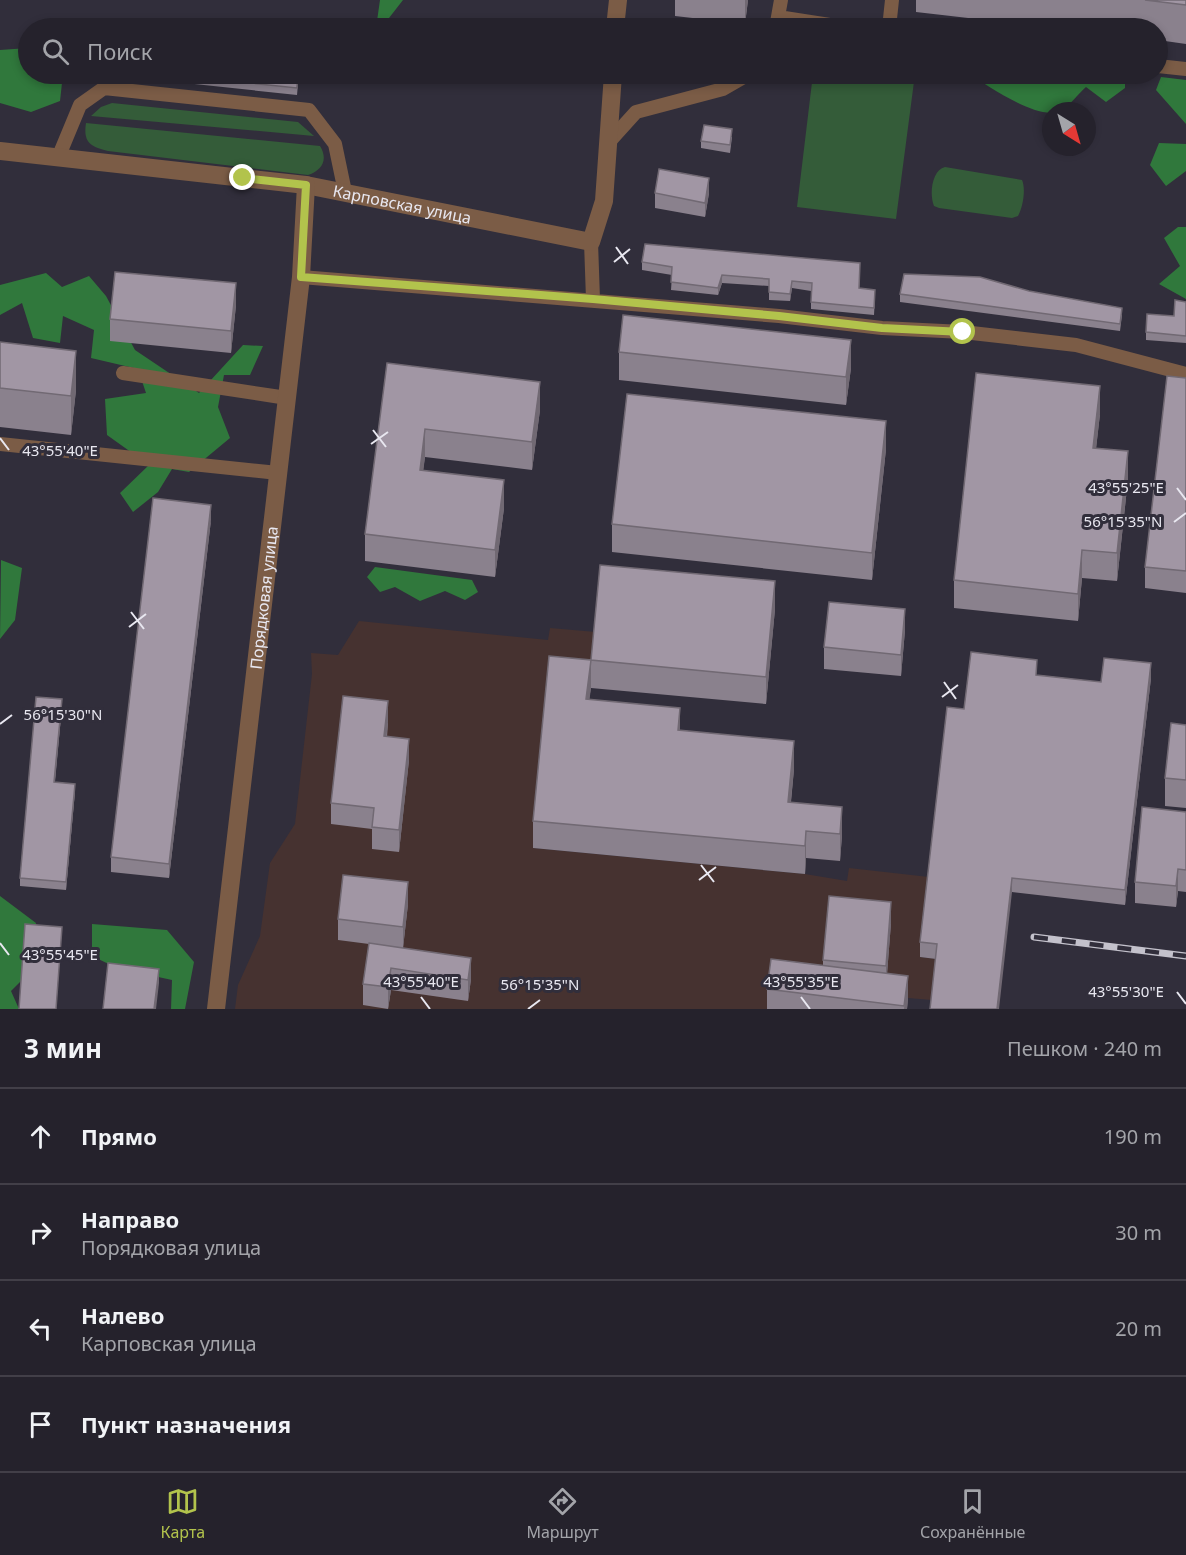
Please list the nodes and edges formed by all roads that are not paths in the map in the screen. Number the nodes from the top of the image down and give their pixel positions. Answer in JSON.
{"nodes":[{"id":1,"x":618,"y":0,"type":"edge"},
{"id":2,"x":780,"y":0,"type":"edge"},
{"id":3,"x":892,"y":0,"type":"edge"},
{"id":4,"x":616,"y":18,"type":"edge"},
{"id":5,"x":778,"y":18,"type":"edge"},
{"id":6,"x":890,"y":18,"type":"edge"},
{"id":7,"x":1168,"y":67,"type":"edge"},
{"id":8,"x":1186,"y":69,"type":"edge"},
{"id":9,"x":612,"y":84,"type":"edge"},
{"id":10,"x":732,"y":84,"type":"edge"},
{"id":11,"x":608,"y":143,"type":"junction"},
{"id":12,"x":0,"y":151,"type":"edge"},
{"id":13,"x":58,"y":158,"type":"junction"},
{"id":14,"x":306,"y":185,"type":"junction"},
{"id":15,"x":345,"y":192,"type":"junction"},
{"id":16,"x":591,"y":242,"type":"junction"},
{"id":17,"x":301,"y":277,"type":"junction"},
{"id":18,"x":593,"y":299,"type":"junction"},
{"id":19,"x":123,"y":373,"type":"dead end"},
{"id":20,"x":1186,"y":374,"type":"edge"},
{"id":21,"x":287,"y":398,"type":"junction"},
{"id":22,"x":0,"y":444,"type":"edge"},
{"id":23,"x":278,"y":472,"type":"junction"},
{"id":24,"x":216,"y":1009,"type":"edge"}],
"edges":[{"from":1,"to":4,"type":"street"},
{"from":2,"to":5,"type":"lane"},
{"from":3,"to":6,"type":"lane"},
{"from":7,"to":8,"type":"lane"},
{"from":9,"to":11,"type":"street"},
{"from":10,"to":11,"type":"lane"},
{"from":11,"to":16,"type":"street"},
{"from":12,"to":13,"type":"street","name":"Карповская улица"},
{"from":13,"to":14,"type":"street","name":"Карповская улица"},
{"from":13,"to":15,"type":"lane"},
{"from":14,"to":15,"type":"street","name":"Карповская улица"},
{"from":14,"to":17,"type":"street","name":"Порядковая улица"},
{"from":15,"to":16,"type":"street","name":"Карповская улица"},
{"from":16,"to":18,"type":"lane"},
{"from":17,"to":18,"type":"lane"},
{"from":17,"to":21,"type":"street","name":"Порядковая улица"},
{"from":18,"to":20,"type":"lane"},
{"from":19,"to":21,"type":"lane"},
{"from":21,"to":23,"type":"street","name":"Порядковая улица"},
{"from":22,"to":23,"type":"lane"},
{"from":23,"to":24,"type":"street","name":"Порядковая улица"}]}
